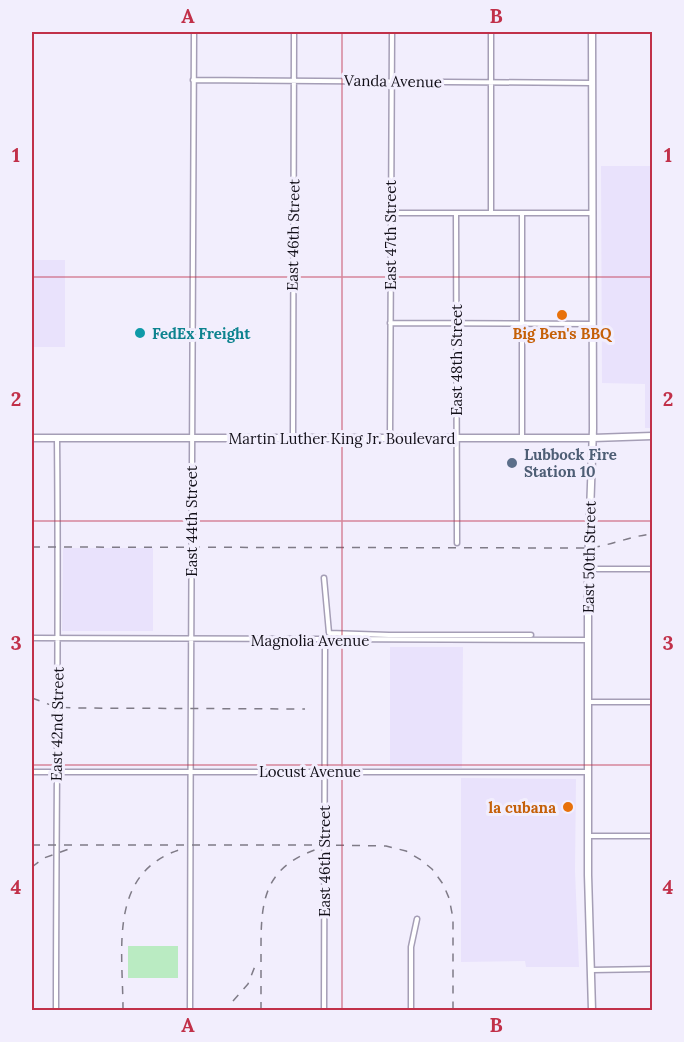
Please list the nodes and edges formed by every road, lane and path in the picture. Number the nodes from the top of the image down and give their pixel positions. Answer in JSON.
{"nodes":[{"id":1,"x":194,"y":32,"type":"edge"},
{"id":2,"x":294,"y":32,"type":"edge"},
{"id":3,"x":392,"y":32,"type":"edge"},
{"id":4,"x":491,"y":32,"type":"edge"},
{"id":5,"x":592,"y":32,"type":"edge"},
{"id":6,"x":193,"y":80,"type":"junction"},
{"id":7,"x":294,"y":80,"type":"junction"},
{"id":8,"x":391,"y":82,"type":"junction"},
{"id":9,"x":491,"y":82,"type":"junction"},
{"id":10,"x":592,"y":83,"type":"junction"},
{"id":11,"x":390,"y":213,"type":"junction"},
{"id":12,"x":456,"y":213,"type":"junction"},
{"id":13,"x":491,"y":213,"type":"junction"},
{"id":14,"x":593,"y":213,"type":"junction"},
{"id":15,"x":522,"y":214,"type":"junction"},
{"id":16,"x":456,"y":323,"type":"junction"},
{"id":17,"x":390,"y":324,"type":"junction"},
{"id":18,"x":522,"y":324,"type":"junction"},
{"id":19,"x":594,"y":324,"type":"junction"},
{"id":20,"x":652,"y":436,"type":"edge"},
{"id":21,"x":32,"y":438,"type":"edge"},
{"id":22,"x":57,"y":438,"type":"junction"},
{"id":23,"x":191,"y":438,"type":"junction"},
{"id":24,"x":293,"y":438,"type":"junction"},
{"id":25,"x":390,"y":438,"type":"junction"},
{"id":26,"x":456,"y":438,"type":"junction"},
{"id":27,"x":522,"y":438,"type":"junction"},
{"id":28,"x":593,"y":438,"type":"junction"},
{"id":29,"x":457,"y":543,"type":"dead end"},
{"id":30,"x":652,"y":568,"type":"edge"},
{"id":31,"x":588,"y":569,"type":"junction"},
{"id":32,"x":324,"y":578,"type":"dead end"},
{"id":33,"x":531,"y":635,"type":"dead end"},
{"id":34,"x":32,"y":638,"type":"edge"},
{"id":35,"x":57,"y":638,"type":"junction"},
{"id":36,"x":190,"y":638,"type":"junction"},
{"id":37,"x":325,"y":639,"type":"junction"},
{"id":38,"x":588,"y":640,"type":"junction"},
{"id":39,"x":588,"y":702,"type":"junction"},
{"id":40,"x":652,"y":702,"type":"edge"},
{"id":41,"x":324,"y":771,"type":"junction"},
{"id":42,"x":32,"y":772,"type":"edge"},
{"id":43,"x":57,"y":772,"type":"junction"},
{"id":44,"x":190,"y":772,"type":"junction"},
{"id":45,"x":588,"y":772,"type":"junction"},
{"id":46,"x":588,"y":836,"type":"junction"},
{"id":47,"x":652,"y":836,"type":"edge"},
{"id":48,"x":417,"y":919,"type":"dead end"},
{"id":49,"x":652,"y":969,"type":"edge"},
{"id":50,"x":592,"y":970,"type":"junction"},
{"id":51,"x":56,"y":1011,"type":"edge"},
{"id":52,"x":190,"y":1011,"type":"edge"},
{"id":53,"x":324,"y":1011,"type":"edge"},
{"id":54,"x":411,"y":1011,"type":"edge"},
{"id":55,"x":592,"y":1011,"type":"edge"}],
"edges":[{"from":1,"to":6,"type":"street","name":"East 44th Street"},
{"from":2,"to":7,"type":"street","name":"East 46th Street"},
{"from":3,"to":8,"type":"street","name":"East 47th Street"},
{"from":4,"to":9,"type":"street"},
{"from":5,"to":10,"type":"main road","name":"East 50th Street"},
{"from":6,"to":7,"type":"street","name":"Vanda Avenue"},
{"from":6,"to":23,"type":"street","name":"East 44th Street"},
{"from":7,"to":8,"type":"street","name":"Vanda Avenue"},
{"from":7,"to":24,"type":"street","name":"East 46th Street"},
{"from":8,"to":9,"type":"street","name":"Vanda Avenue"},
{"from":8,"to":11,"type":"street","name":"East 47th Street"},
{"from":9,"to":10,"type":"street","name":"Vanda Avenue"},
{"from":9,"to":13,"type":"street"},
{"from":10,"to":14,"type":"main road","name":"East 50th Street"},
{"from":11,"to":12,"type":"street"},
{"from":11,"to":17,"type":"street","name":"East 47th Street"},
{"from":12,"to":13,"type":"street"},
{"from":12,"to":16,"type":"street","name":"East 48th Street"},
{"from":13,"to":15,"type":"street"},
{"from":14,"to":15,"type":"street"},
{"from":14,"to":19,"type":"main road","name":"East 50th Street"},
{"from":15,"to":18,"type":"street"},
{"from":16,"to":17,"type":"street"},
{"from":16,"to":18,"type":"street"},
{"from":16,"to":26,"type":"street","name":"East 48th Street"},
{"from":17,"to":25,"type":"street","name":"East 47th Street"},
{"from":18,"to":19,"type":"street"},
{"from":18,"to":27,"type":"street"},
{"from":19,"to":28,"type":"main road","name":"East 50th Street"},
{"from":20,"to":28,"type":"main road","name":"Martin Luther King Jr. Boulevard"},
{"from":21,"to":22,"type":"main road","name":"Martin Luther King Jr. Boulevard"},
{"from":22,"to":23,"type":"main road","name":"Martin Luther King Jr. Boulevard"},
{"from":22,"to":35,"type":"street","name":"East 42nd Street"},
{"from":23,"to":24,"type":"main road","name":"Martin Luther King Jr. Boulevard"},
{"from":23,"to":36,"type":"street","name":"East 44th Street"},
{"from":24,"to":25,"type":"main road","name":"Martin Luther King Jr. Boulevard"},
{"from":25,"to":26,"type":"main road","name":"Martin Luther King Jr. Boulevard"},
{"from":26,"to":27,"type":"main road","name":"Martin Luther King Jr. Boulevard"},
{"from":26,"to":29,"type":"street","name":"East 48th Street"},
{"from":27,"to":28,"type":"main road","name":"Martin Luther King Jr. Boulevard"},
{"from":28,"to":31,"type":"main road","name":"East 50th Street"},
{"from":30,"to":31,"type":"street"},
{"from":31,"to":38,"type":"main road","name":"East 50th Street"},
{"from":32,"to":33,"type":"street"},
{"from":34,"to":35,"type":"street","name":"Magnolia Avenue"},
{"from":35,"to":36,"type":"street","name":"Magnolia Avenue"},
{"from":35,"to":43,"type":"street","name":"East 42nd Street"},
{"from":36,"to":37,"type":"street","name":"Magnolia Avenue"},
{"from":36,"to":44,"type":"street","name":"East 44th Street"},
{"from":37,"to":38,"type":"street","name":"Magnolia Avenue"},
{"from":37,"to":41,"type":"street","name":"East 46th Street"},
{"from":38,"to":39,"type":"main road","name":"East 50th Street"},
{"from":39,"to":40,"type":"street"},
{"from":39,"to":45,"type":"main road","name":"East 50th Street"},
{"from":41,"to":44,"type":"street","name":"Locust Avenue"},
{"from":41,"to":45,"type":"street","name":"Locust Avenue"},
{"from":41,"to":53,"type":"street","name":"East 46th Street"},
{"from":42,"to":43,"type":"street","name":"Locust Avenue"},
{"from":43,"to":44,"type":"street","name":"Locust Avenue"},
{"from":43,"to":51,"type":"street","name":"East 42nd Street"},
{"from":44,"to":52,"type":"street","name":"East 44th Street"},
{"from":45,"to":46,"type":"main road","name":"East 50th Street"},
{"from":46,"to":47,"type":"street"},
{"from":46,"to":50,"type":"main road","name":"East 50th Street"},
{"from":48,"to":54,"type":"street"},
{"from":49,"to":50,"type":"street"},
{"from":50,"to":55,"type":"main road","name":"East 50th Street"}]}
